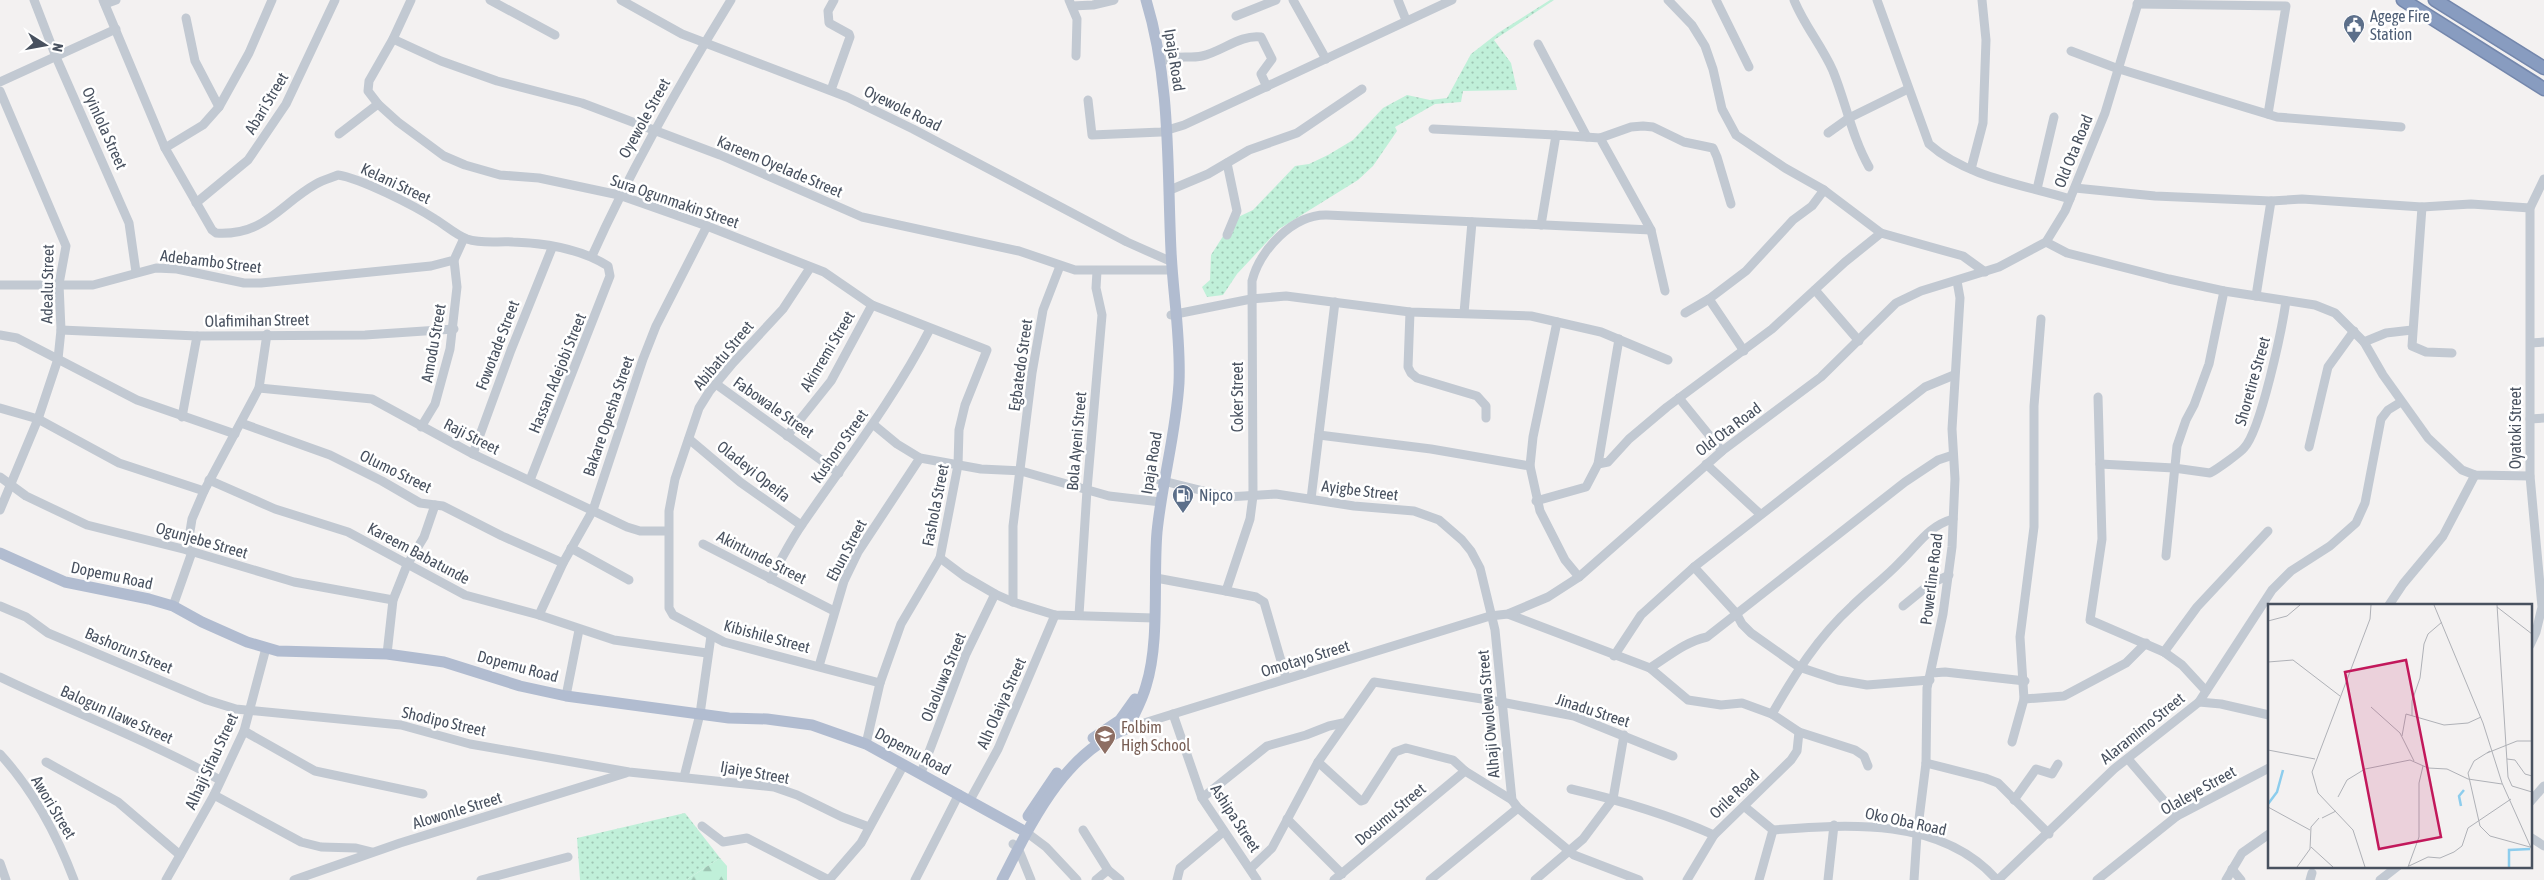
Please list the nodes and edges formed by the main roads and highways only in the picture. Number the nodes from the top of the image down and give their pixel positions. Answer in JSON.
{"nodes":[{"id":1,"x":1140,"y":0,"type":"edge"},
{"id":2,"x":1146,"y":0,"type":"edge"},
{"id":3,"x":2404,"y":0,"type":"edge"},
{"id":4,"x":2435,"y":0,"type":"edge"},
{"id":5,"x":1151,"y":28,"type":"junction"},
{"id":6,"x":2544,"y":68,"type":"edge"},
{"id":7,"x":2544,"y":89,"type":"edge"},
{"id":8,"x":1164,"y":132,"type":"junction"},
{"id":9,"x":1169,"y":265,"type":"junction"},
{"id":10,"x":1158,"y":501,"type":"junction"},
{"id":11,"x":0,"y":553,"type":"edge"},
{"id":12,"x":1151,"y":618,"type":"junction"},
{"id":13,"x":1023,"y":831,"type":"junction"},
{"id":14,"x":1016,"y":846,"type":"junction"},
{"id":15,"x":995,"y":880,"type":"edge"},
{"id":16,"x":1002,"y":880,"type":"edge"}],
"edges":[{"from":1,"to":5,"type":"main road","name":"Ipaja Road"},
{"from":2,"to":5,"type":"main road","name":"Ipaja Road"},
{"from":3,"to":7,"type":"highway"},
{"from":4,"to":6,"type":"highway"},
{"from":5,"to":8,"type":"main road","name":"Ipaja Road"},
{"from":5,"to":8,"type":"main road","name":"Ipaja Road"},
{"from":8,"to":9,"type":"main road","name":"Ipaja Road"},
{"from":8,"to":9,"type":"main road","name":"Ipaja Road"},
{"from":9,"to":10,"type":"main road","name":"Ipaja Road"},
{"from":10,"to":12,"type":"main road","name":"Ipaja Road"},
{"from":10,"to":12,"type":"main road","name":"Ipaja Road"},
{"from":11,"to":13,"type":"main road","name":"Dopemu Road"},
{"from":12,"to":13,"type":"main road","name":"Ipaja Road"},
{"from":13,"to":14,"type":"main road"},
{"from":14,"to":15,"type":"main road"},
{"from":14,"to":16,"type":"main road"}]}
